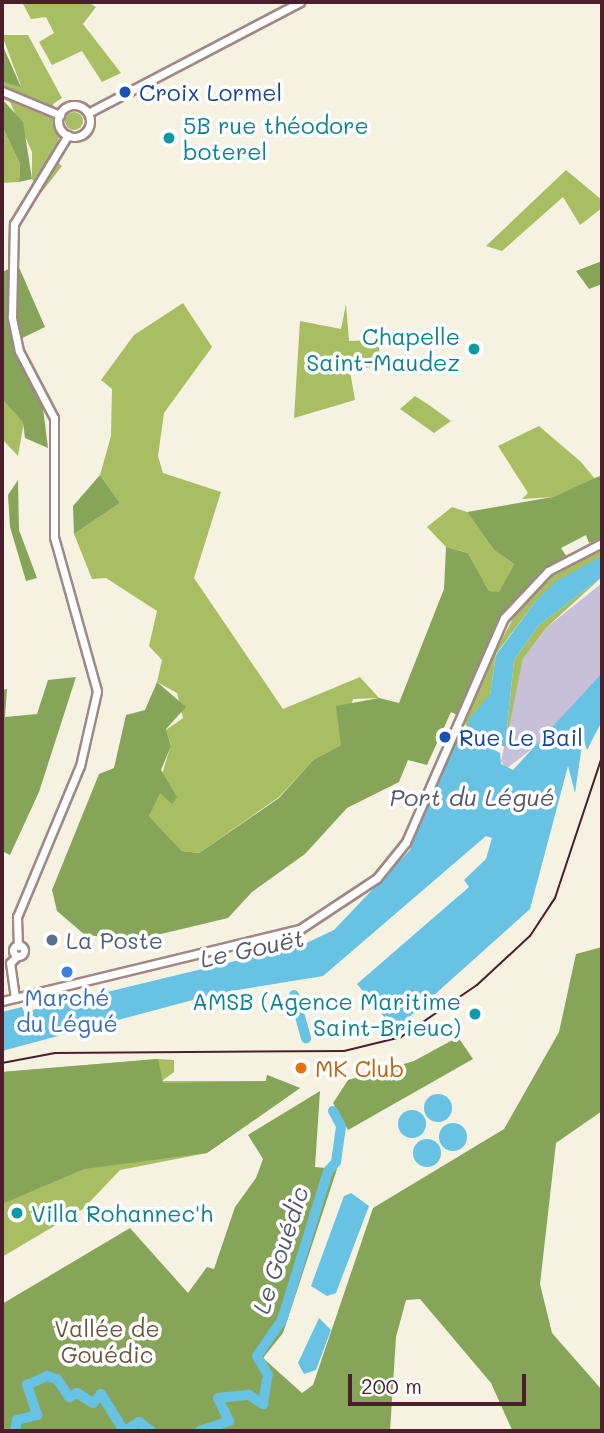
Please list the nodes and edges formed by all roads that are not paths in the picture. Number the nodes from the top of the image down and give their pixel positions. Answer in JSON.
{"nodes":[{"id":1,"x":300,"y":2,"type":"edge"},
{"id":2,"x":2,"y":91,"type":"edge"},
{"id":3,"x":88,"y":113,"type":"junction"},
{"id":4,"x":60,"y":115,"type":"junction"},
{"id":5,"x":68,"y":135,"type":"junction"},
{"id":6,"x":602,"y":543,"type":"edge"},
{"id":7,"x":15,"y":998,"type":"junction"},
{"id":8,"x":2,"y":1001,"type":"edge"}],
"edges":[{"from":1,"to":3,"type":"street"},
{"from":2,"to":4,"type":"street"},
{"from":3,"to":4,"type":"street"},
{"from":3,"to":5,"type":"street"},
{"from":4,"to":5,"type":"street"},
{"from":5,"to":7,"type":"street"},
{"from":6,"to":7,"type":"street"},
{"from":7,"to":8,"type":"street"}]}
